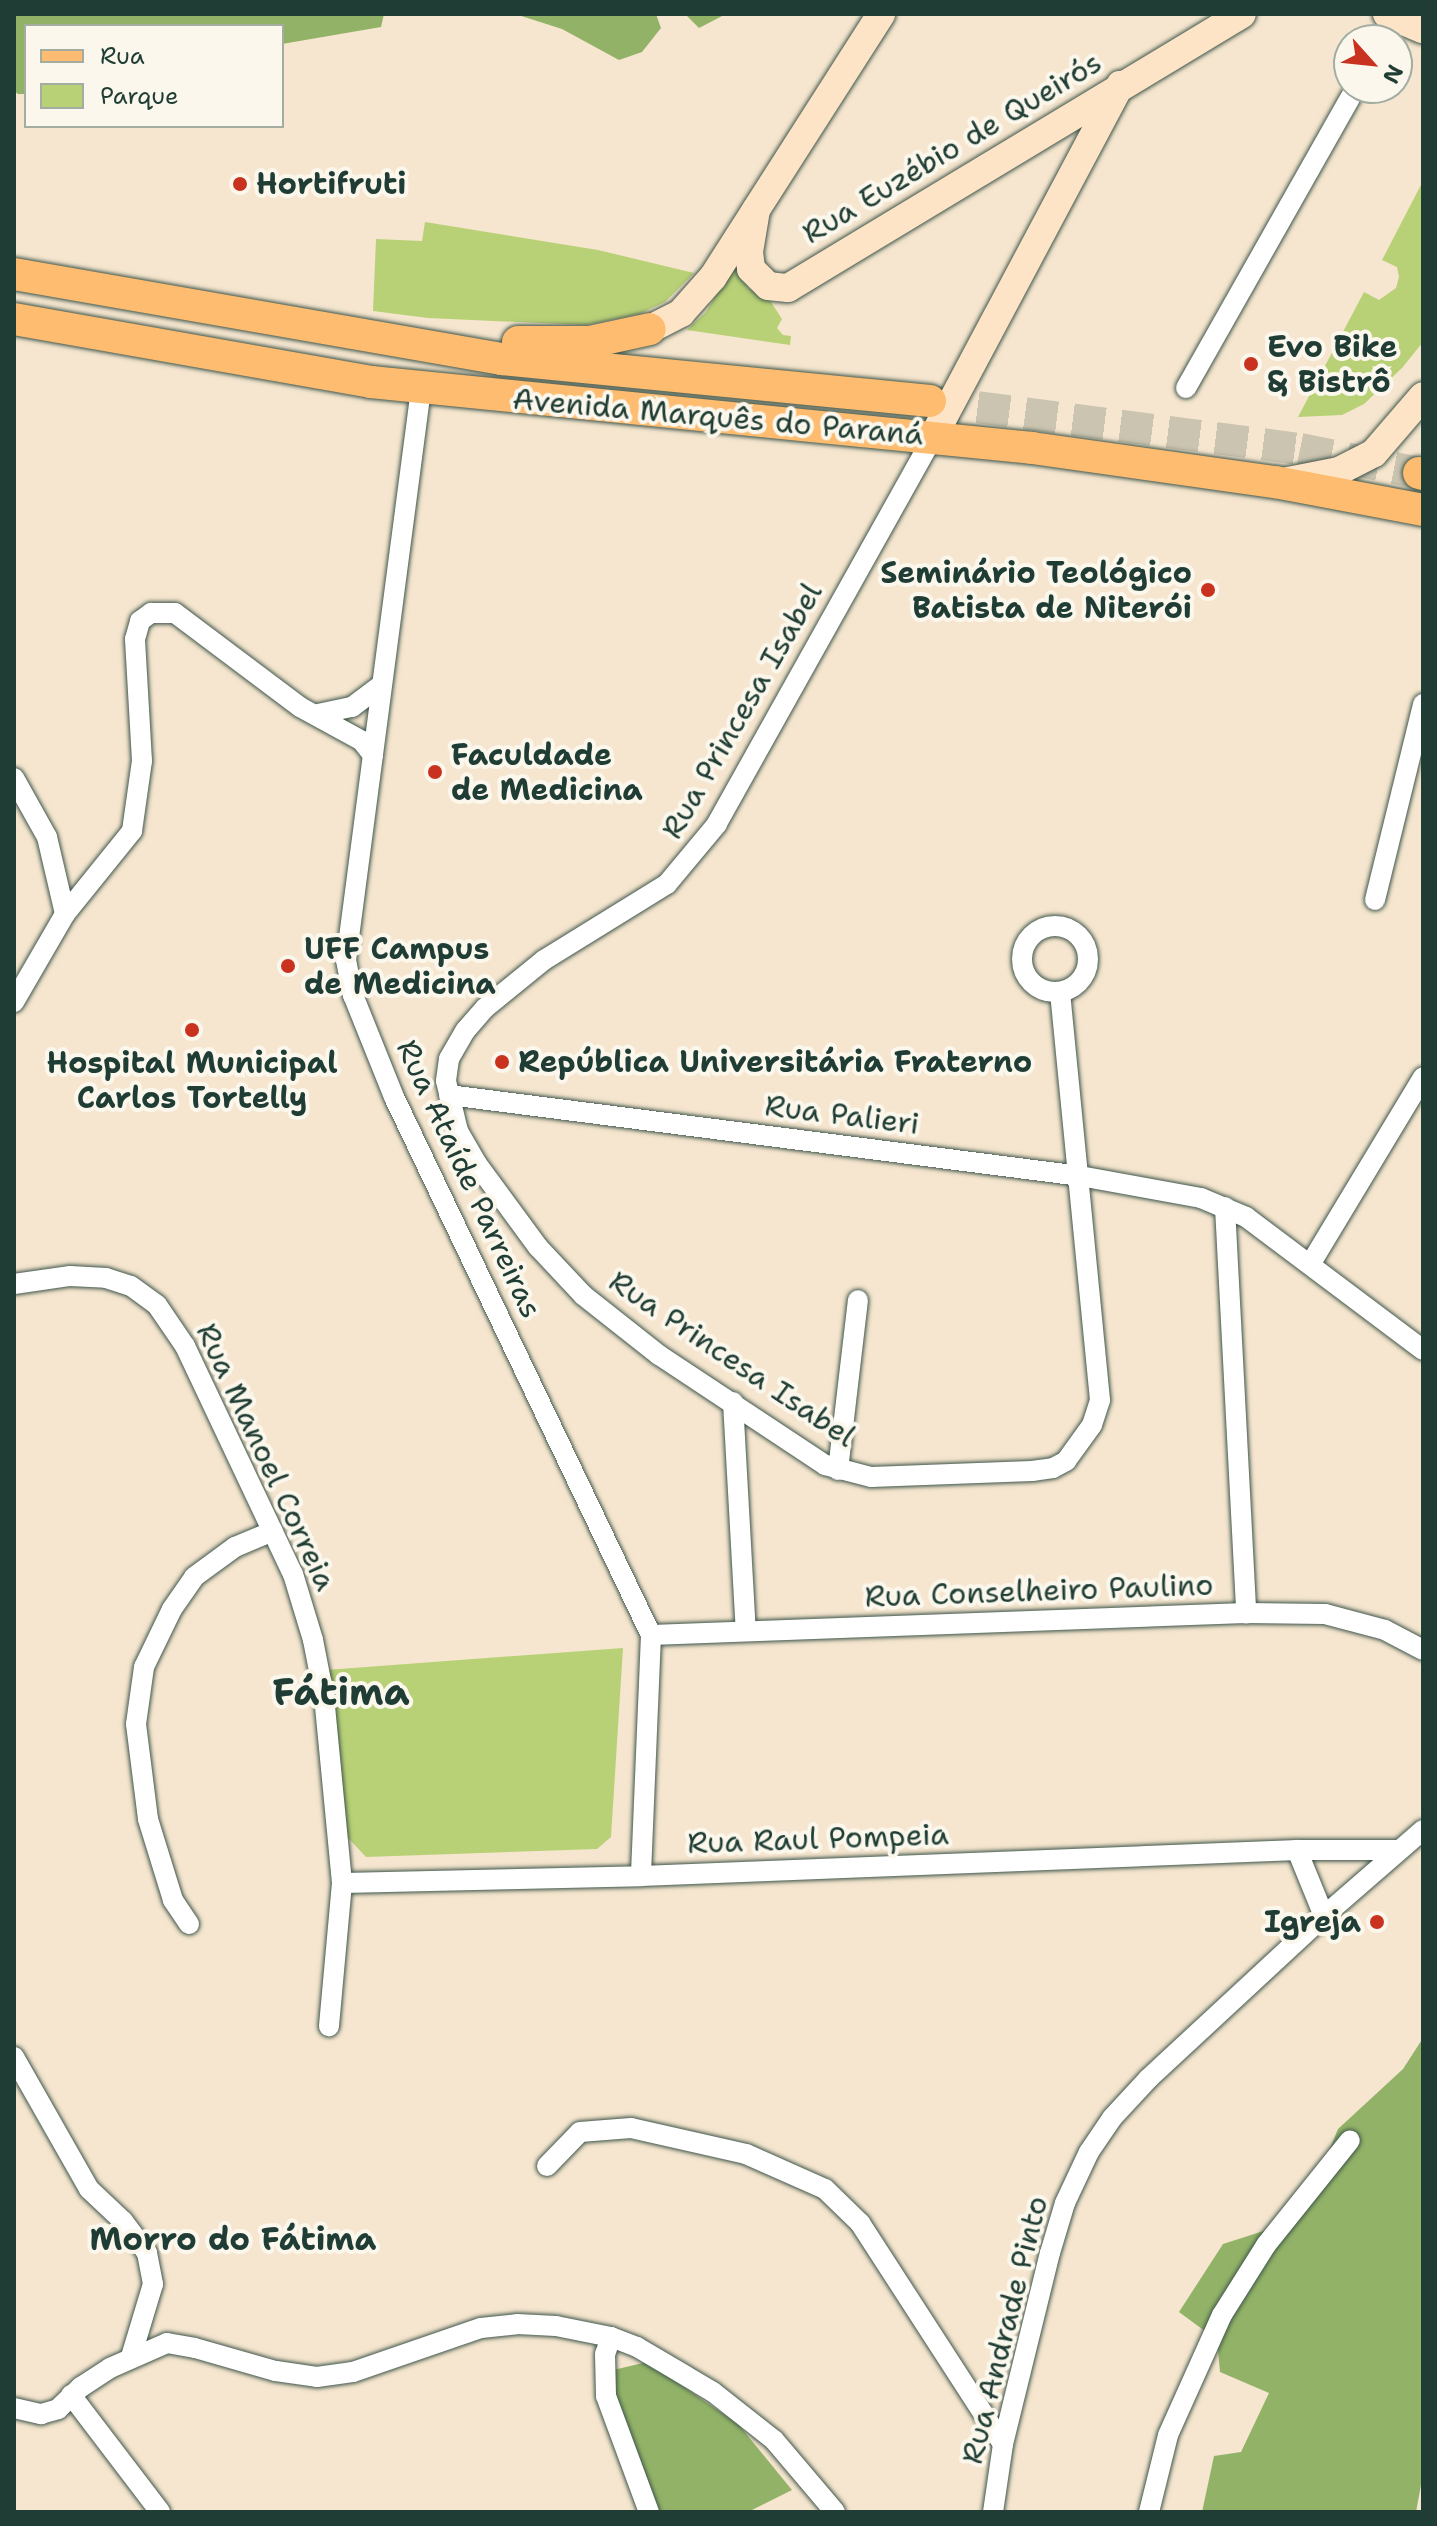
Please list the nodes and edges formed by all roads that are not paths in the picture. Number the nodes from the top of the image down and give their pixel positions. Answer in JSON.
{"nodes":[{"id":1,"x":881,"y":14,"type":"edge"},
{"id":2,"x":1242,"y":14,"type":"edge"},
{"id":3,"x":1217,"y":22,"type":"edge"},
{"id":4,"x":1121,"y":85,"type":"junction"},
{"id":5,"x":1347,"y":104,"type":"edge"},
{"id":6,"x":1051,"y":127,"type":"junction"},
{"id":7,"x":1082,"y":158,"type":"junction"},
{"id":8,"x":756,"y":210,"type":"junction"},
{"id":9,"x":14,"y":274,"type":"edge"},
{"id":10,"x":14,"y":319,"type":"edge"},
{"id":11,"x":650,"y":329,"type":"joint"},
{"id":12,"x":367,"y":336,"type":"junction"},
{"id":13,"x":1186,"y":388,"type":"dead end"},
{"id":14,"x":421,"y":389,"type":"junction"},
{"id":15,"x":1423,"y":396,"type":"edge"},
{"id":16,"x":930,"y":401,"type":"tunnel mouth"},
{"id":17,"x":933,"y":437,"type":"junction"},
{"id":18,"x":1275,"y":482,"type":"junction"},
{"id":19,"x":1423,"y":510,"type":"edge"},
{"id":20,"x":380,"y":686,"type":"junction"},
{"id":21,"x":1423,"y":704,"type":"edge"},
{"id":22,"x":318,"y":714,"type":"junction"},
{"id":23,"x":373,"y":755,"type":"junction"},
{"id":24,"x":14,"y":778,"type":"edge"},
{"id":25,"x":1375,"y":900,"type":"dead end"},
{"id":26,"x":65,"y":914,"type":"junction"},
{"id":27,"x":1060,"y":993,"type":"dead end"},
{"id":28,"x":14,"y":1002,"type":"edge"},
{"id":29,"x":1423,"y":1077,"type":"edge"},
{"id":30,"x":449,"y":1095,"type":"junction"},
{"id":31,"x":1080,"y":1176,"type":"junction"},
{"id":32,"x":1225,"y":1207,"type":"junction"},
{"id":33,"x":1311,"y":1263,"type":"junction"},
{"id":34,"x":14,"y":1284,"type":"edge"},
{"id":35,"x":858,"y":1300,"type":"dead end"},
{"id":36,"x":1423,"y":1350,"type":"edge"},
{"id":37,"x":733,"y":1402,"type":"junction"},
{"id":38,"x":838,"y":1470,"type":"junction"},
{"id":39,"x":273,"y":1531,"type":"junction"},
{"id":40,"x":1246,"y":1613,"type":"junction"},
{"id":41,"x":746,"y":1631,"type":"junction"},
{"id":42,"x":651,"y":1635,"type":"junction"},
{"id":43,"x":1423,"y":1650,"type":"edge"},
{"id":44,"x":1423,"y":1830,"type":"edge"},
{"id":45,"x":1297,"y":1850,"type":"junction"},
{"id":46,"x":1399,"y":1850,"type":"junction"},
{"id":47,"x":641,"y":1876,"type":"junction"},
{"id":48,"x":342,"y":1883,"type":"junction"},
{"id":49,"x":1324,"y":1916,"type":"junction"},
{"id":50,"x":189,"y":1924,"type":"dead end"},
{"id":51,"x":329,"y":2026,"type":"dead end"},
{"id":52,"x":14,"y":2057,"type":"edge"},
{"id":53,"x":1350,"y":2140,"type":"dead end"},
{"id":54,"x":547,"y":2166,"type":"dead end"},
{"id":55,"x":611,"y":2337,"type":"junction"},
{"id":56,"x":131,"y":2357,"type":"junction"},
{"id":57,"x":71,"y":2395,"type":"junction"},
{"id":58,"x":14,"y":2408,"type":"edge"},
{"id":59,"x":1003,"y":2444,"type":"junction"},
{"id":60,"x":160,"y":2512,"type":"edge"},
{"id":61,"x":649,"y":2512,"type":"edge"},
{"id":62,"x":835,"y":2512,"type":"edge"},
{"id":63,"x":993,"y":2512,"type":"edge"},
{"id":64,"x":1149,"y":2512,"type":"edge"}],
"edges":[{"from":1,"to":8,"type":"street"},
{"from":2,"to":3,"type":"street","name":"Rua Euzébio de Queirós"},
{"from":3,"to":4,"type":"street","name":"Rua Euzébio de Queirós"},
{"from":4,"to":6,"type":"street","name":"Rua Euzébio de Queirós"},
{"from":4,"to":7,"type":"street"},
{"from":5,"to":13,"type":"street"},
{"from":6,"to":7,"type":"street"},
{"from":6,"to":8,"type":"street","name":"Rua Euzébio de Queirós"},
{"from":7,"to":17,"type":"street"},
{"from":8,"to":11,"type":"street"},
{"from":9,"to":12,"type":"main road","name":"Avenida Marquês do Paraná"},
{"from":10,"to":14,"type":"main road","name":"Avenida Marquês do Paraná"},
{"from":11,"to":12,"type":"main road"},
{"from":12,"to":16,"type":"main road","name":"Avenida Marquês do Paraná"},
{"from":14,"to":17,"type":"main road","name":"Avenida Marquês do Paraná"},
{"from":14,"to":20,"type":"street","name":"Rua Ataíde Parreiras"},
{"from":15,"to":18,"type":"street"},
{"from":17,"to":18,"type":"main road","name":"Avenida Marquês do Paraná"},
{"from":17,"to":30,"type":"street","name":"Rua Princesa Isabel"},
{"from":18,"to":19,"type":"main road","name":"Avenida Marquês do Paraná"},
{"from":20,"to":22,"type":"street"},
{"from":20,"to":23,"type":"street","name":"Rua Ataíde Parreiras"},
{"from":21,"to":25,"type":"street"},
{"from":22,"to":23,"type":"street"},
{"from":22,"to":26,"type":"street"},
{"from":23,"to":42,"type":"street","name":"Rua Ataíde Parreiras"},
{"from":24,"to":26,"type":"street"},
{"from":26,"to":28,"type":"street"},
{"from":27,"to":31,"type":"street","name":"Rua Princesa Isabel"},
{"from":29,"to":33,"type":"street"},
{"from":30,"to":31,"type":"street","name":"Rua Palieri"},
{"from":30,"to":37,"type":"street","name":"Rua Princesa Isabel"},
{"from":31,"to":32,"type":"street","name":"Rua Palieri"},
{"from":31,"to":38,"type":"street","name":"Rua Princesa Isabel"},
{"from":32,"to":33,"type":"street","name":"Rua Palieri"},
{"from":32,"to":40,"type":"street"},
{"from":33,"to":36,"type":"street","name":"Rua Palieri"},
{"from":34,"to":39,"type":"street","name":"Rua Manoel Correia"},
{"from":35,"to":38,"type":"street"},
{"from":37,"to":38,"type":"street","name":"Rua Princesa Isabel"},
{"from":37,"to":41,"type":"street"},
{"from":39,"to":48,"type":"street","name":"Rua Manoel Correia"},
{"from":39,"to":50,"type":"street"},
{"from":40,"to":41,"type":"street","name":"Rua Conselheiro Paulino"},
{"from":40,"to":43,"type":"street","name":"Rua Conselheiro Paulino"},
{"from":41,"to":42,"type":"street","name":"Rua Conselheiro Paulino"},
{"from":42,"to":47,"type":"street","name":"Rua Ataíde Parreiras"},
{"from":44,"to":46,"type":"street","name":"Rua Andrade Pinto"},
{"from":45,"to":46,"type":"street","name":"Rua Raul Pompeia"},
{"from":45,"to":47,"type":"street","name":"Rua Raul Pompeia"},
{"from":45,"to":49,"type":"street"},
{"from":46,"to":49,"type":"street","name":"Rua Andrade Pinto"},
{"from":47,"to":48,"type":"street","name":"Rua Raul Pompeia"},
{"from":48,"to":51,"type":"street","name":"Rua Manoel Correia"},
{"from":49,"to":59,"type":"street","name":"Rua Andrade Pinto"},
{"from":52,"to":56,"type":"street"},
{"from":53,"to":64,"type":"street"},
{"from":54,"to":59,"type":"street"},
{"from":55,"to":56,"type":"street"},
{"from":55,"to":61,"type":"street"},
{"from":55,"to":62,"type":"street"},
{"from":56,"to":57,"type":"street"},
{"from":57,"to":58,"type":"street"},
{"from":57,"to":60,"type":"street"},
{"from":59,"to":63,"type":"street","name":"Rua Andrade Pinto"}]}
